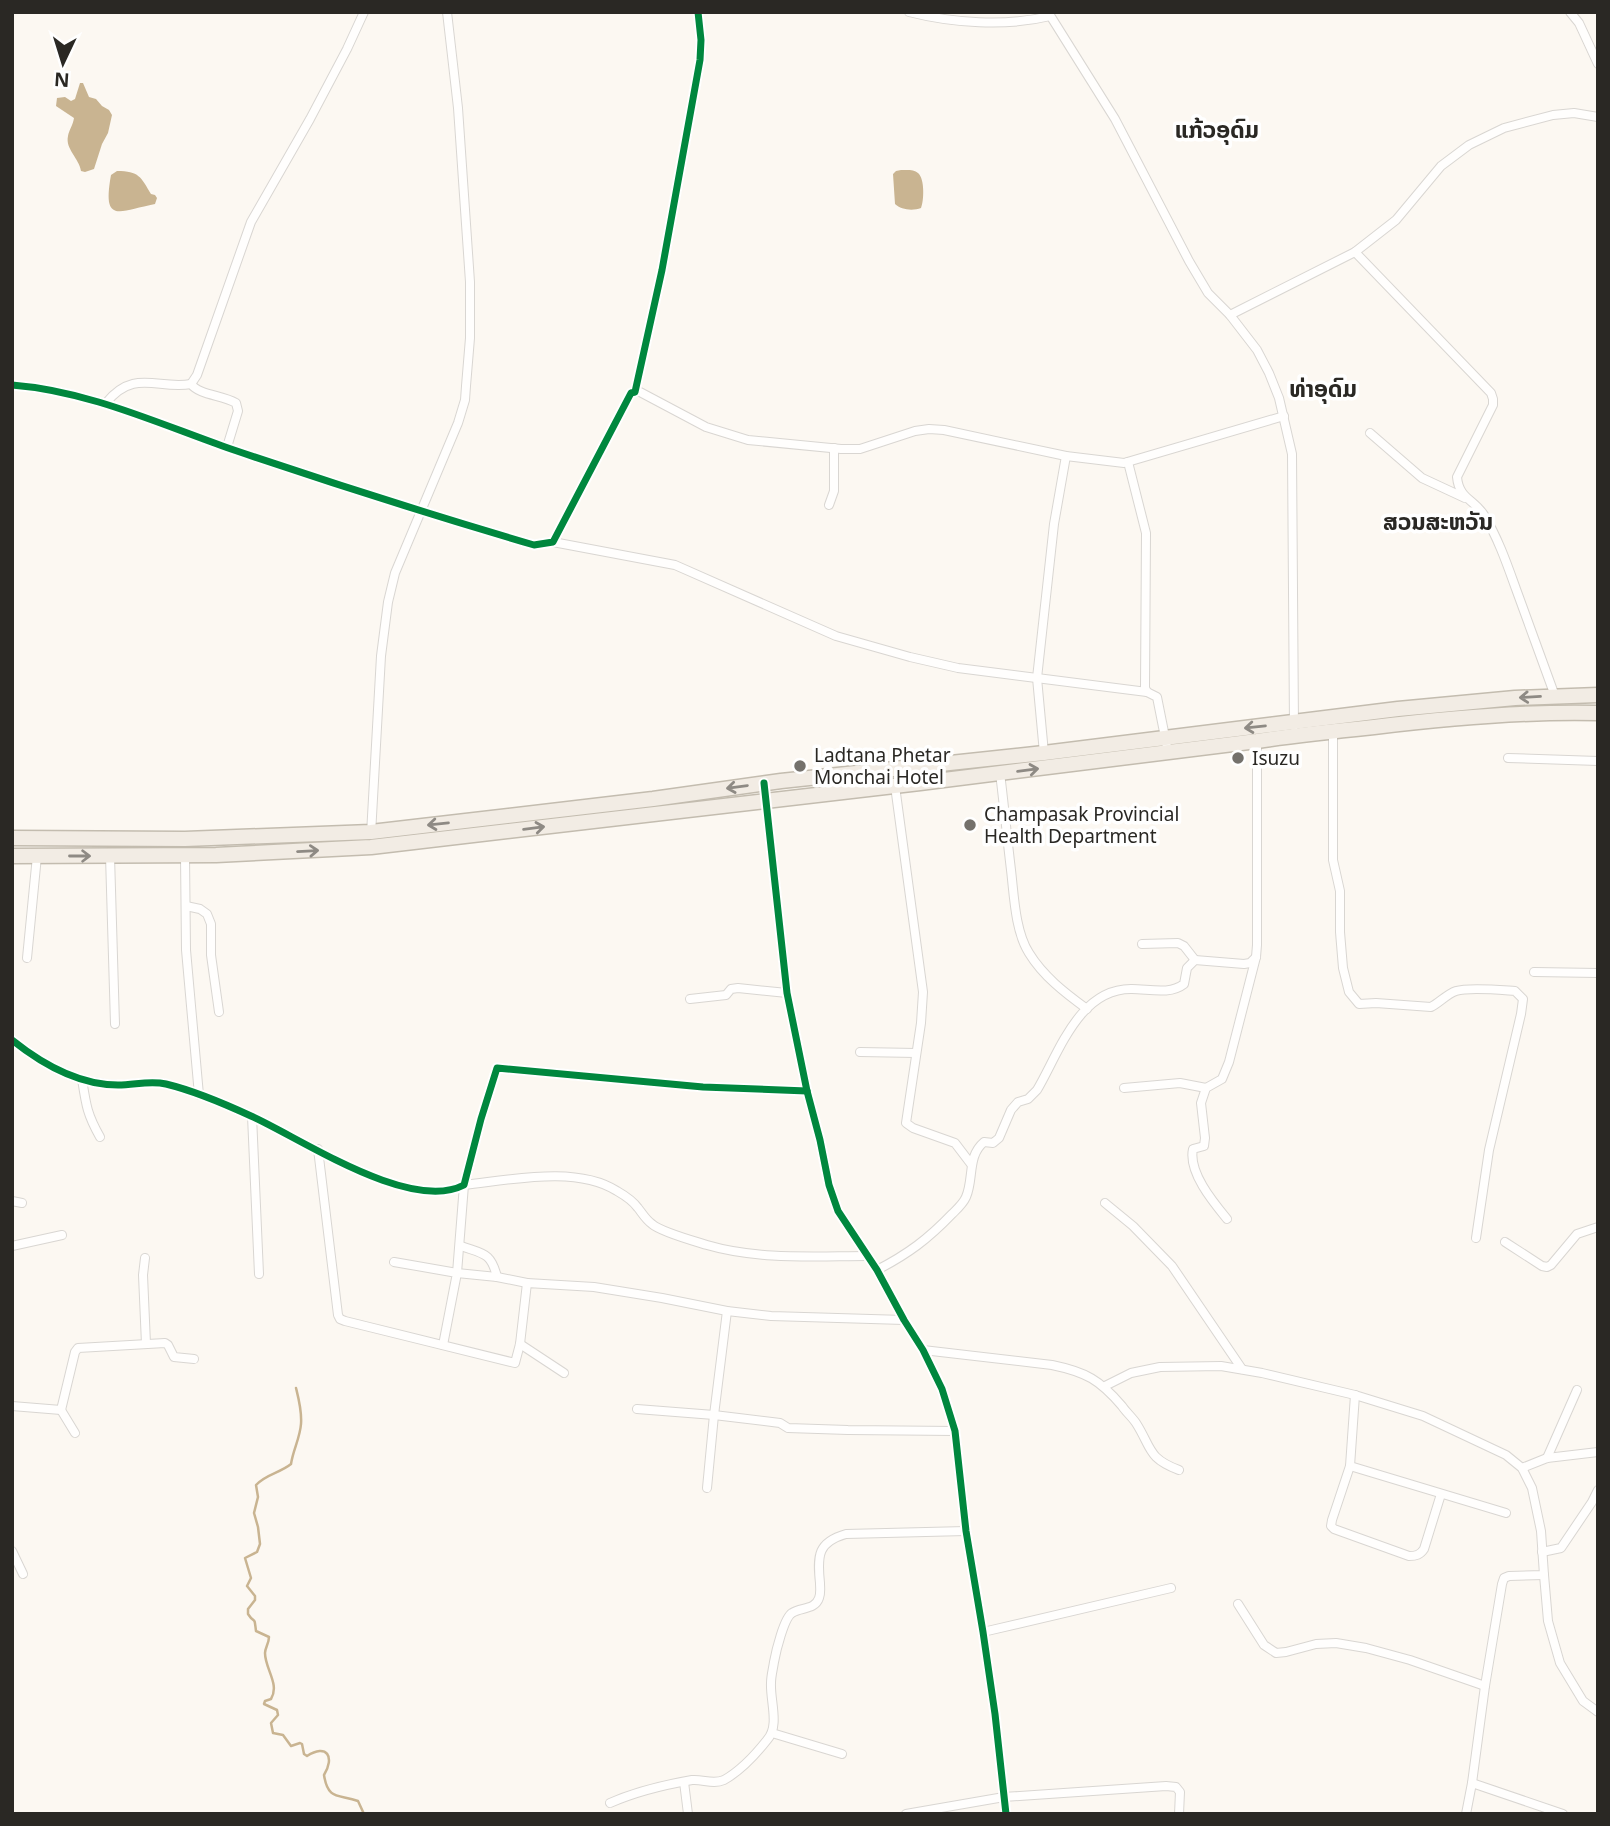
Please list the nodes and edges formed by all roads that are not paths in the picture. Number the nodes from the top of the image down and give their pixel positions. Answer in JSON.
{"nodes":[{"id":1,"x":364,"y":12,"type":"edge"},
{"id":2,"x":447,"y":12,"type":"edge"},
{"id":3,"x":698,"y":12,"type":"edge"},
{"id":4,"x":909,"y":12,"type":"edge"},
{"id":5,"x":1570,"y":12,"type":"edge"},
{"id":6,"x":1049,"y":14,"type":"edge"},
{"id":7,"x":1598,"y":64,"type":"edge"},
{"id":8,"x":1598,"y":117,"type":"edge"},
{"id":9,"x":1355,"y":252,"type":"junction"},
{"id":10,"x":1230,"y":315,"type":"junction"},
{"id":11,"x":191,"y":384,"type":"junction"},
{"id":12,"x":12,"y":385,"type":"edge"},
{"id":13,"x":635,"y":392,"type":"junction"},
{"id":14,"x":106,"y":404,"type":"junction"},
{"id":15,"x":1284,"y":416,"type":"junction"},
{"id":16,"x":1370,"y":433,"type":"dead end"},
{"id":17,"x":227,"y":447,"type":"junction"},
{"id":18,"x":834,"y":448,"type":"junction"},
{"id":19,"x":1066,"y":456,"type":"junction"},
{"id":20,"x":1128,"y":462,"type":"junction"},
{"id":21,"x":1465,"y":498,"type":"junction"},
{"id":22,"x":828,"y":505,"type":"dead end"},
{"id":23,"x":421,"y":512,"type":"junction"},
{"id":24,"x":553,"y":542,"type":"junction"},
{"id":25,"x":1037,"y":678,"type":"junction"},
{"id":26,"x":1147,"y":692,"type":"junction"},
{"id":27,"x":1598,"y":695,"type":"edge"},
{"id":28,"x":1555,"y":696,"type":"junction"},
{"id":29,"x":1598,"y":713,"type":"edge"},
{"id":30,"x":1294,"y":729,"type":"junction"},
{"id":31,"x":1333,"y":731,"type":"junction"},
{"id":32,"x":1165,"y":737,"type":"junction"},
{"id":33,"x":1257,"y":741,"type":"junction"},
{"id":34,"x":1168,"y":752,"type":"junction"},
{"id":35,"x":1044,"y":753,"type":"junction"},
{"id":36,"x":1508,"y":758,"type":"dead end"},
{"id":37,"x":1598,"y":761,"type":"edge"},
{"id":38,"x":1000,"y":773,"type":"junction"},
{"id":39,"x":764,"y":783,"type":"junction"},
{"id":40,"x":895,"y":786,"type":"junction"},
{"id":41,"x":766,"y":800,"type":"junction"},
{"id":42,"x":370,"y":832,"type":"junction"},
{"id":43,"x":12,"y":838,"type":"edge"},
{"id":44,"x":217,"y":838,"type":"junction"},
{"id":45,"x":371,"y":847,"type":"junction"},
{"id":46,"x":216,"y":855,"type":"junction"},
{"id":47,"x":12,"y":856,"type":"edge"},
{"id":48,"x":37,"y":856,"type":"junction"},
{"id":49,"x":110,"y":856,"type":"junction"},
{"id":50,"x":185,"y":856,"type":"junction"},
{"id":51,"x":186,"y":906,"type":"junction"},
{"id":52,"x":1142,"y":944,"type":"dead end"},
{"id":53,"x":1255,"y":957,"type":"junction"},
{"id":54,"x":27,"y":958,"type":"dead end"},
{"id":55,"x":1195,"y":960,"type":"junction"},
{"id":56,"x":1534,"y":972,"type":"dead end"},
{"id":57,"x":1598,"y":973,"type":"edge"},
{"id":58,"x":788,"y":993,"type":"junction"},
{"id":59,"x":690,"y":999,"type":"dead end"},
{"id":60,"x":1087,"y":1009,"type":"junction"},
{"id":61,"x":219,"y":1012,"type":"dead end"},
{"id":62,"x":116,"y":1024,"type":"dead end"},
{"id":63,"x":12,"y":1040,"type":"edge"},
{"id":64,"x":860,"y":1052,"type":"dead end"},
{"id":65,"x":916,"y":1053,"type":"junction"},
{"id":66,"x":82,"y":1079,"type":"junction"},
{"id":67,"x":1124,"y":1088,"type":"dead end"},
{"id":68,"x":1206,"y":1088,"type":"junction"},
{"id":69,"x":807,"y":1091,"type":"junction"},
{"id":70,"x":199,"y":1095,"type":"junction"},
{"id":71,"x":251,"y":1116,"type":"junction"},
{"id":72,"x":100,"y":1137,"type":"dead end"},
{"id":73,"x":318,"y":1149,"type":"junction"},
{"id":74,"x":971,"y":1164,"type":"junction"},
{"id":75,"x":464,"y":1185,"type":"junction"},
{"id":76,"x":1105,"y":1203,"type":"dead end"},
{"id":77,"x":1227,"y":1219,"type":"dead end"},
{"id":78,"x":1598,"y":1227,"type":"edge"},
{"id":79,"x":62,"y":1235,"type":"dead end"},
{"id":80,"x":1476,"y":1238,"type":"dead end"},
{"id":81,"x":1505,"y":1242,"type":"dead end"},
{"id":82,"x":12,"y":1246,"type":"edge"},
{"id":83,"x":461,"y":1246,"type":"junction"},
{"id":84,"x":867,"y":1256,"type":"junction"},
{"id":85,"x":145,"y":1258,"type":"dead end"},
{"id":86,"x":394,"y":1262,"type":"dead end"},
{"id":87,"x":877,"y":1269,"type":"junction"},
{"id":88,"x":457,"y":1273,"type":"junction"},
{"id":89,"x":259,"y":1274,"type":"dead end"},
{"id":90,"x":497,"y":1277,"type":"junction"},
{"id":91,"x":527,"y":1283,"type":"junction"},
{"id":92,"x":727,"y":1311,"type":"junction"},
{"id":93,"x":904,"y":1320,"type":"junction"},
{"id":94,"x":146,"y":1344,"type":"junction"},
{"id":95,"x":520,"y":1344,"type":"junction"},
{"id":96,"x":443,"y":1345,"type":"junction"},
{"id":97,"x":923,"y":1350,"type":"junction"},
{"id":98,"x":194,"y":1359,"type":"dead end"},
{"id":99,"x":1242,"y":1369,"type":"junction"},
{"id":100,"x":564,"y":1373,"type":"dead end"},
{"id":101,"x":1105,"y":1386,"type":"junction"},
{"id":102,"x":1577,"y":1390,"type":"dead end"},
{"id":103,"x":1355,"y":1395,"type":"junction"},
{"id":104,"x":12,"y":1406,"type":"edge"},
{"id":105,"x":637,"y":1409,"type":"dead end"},
{"id":106,"x":61,"y":1410,"type":"junction"},
{"id":107,"x":714,"y":1415,"type":"junction"},
{"id":108,"x":955,"y":1431,"type":"junction"},
{"id":109,"x":75,"y":1433,"type":"dead end"},
{"id":110,"x":1598,"y":1452,"type":"edge"},
{"id":111,"x":1547,"y":1458,"type":"junction"},
{"id":112,"x":1350,"y":1466,"type":"junction"},
{"id":113,"x":1522,"y":1468,"type":"junction"},
{"id":114,"x":1179,"y":1470,"type":"dead end"},
{"id":115,"x":707,"y":1488,"type":"dead end"},
{"id":116,"x":1598,"y":1490,"type":"edge"},
{"id":117,"x":1441,"y":1494,"type":"junction"},
{"id":118,"x":1506,"y":1513,"type":"dead end"},
{"id":119,"x":966,"y":1531,"type":"junction"},
{"id":120,"x":12,"y":1551,"type":"edge"},
{"id":121,"x":1542,"y":1552,"type":"junction"},
{"id":122,"x":23,"y":1574,"type":"dead end"},
{"id":123,"x":1544,"y":1575,"type":"junction"},
{"id":124,"x":1171,"y":1588,"type":"dead end"},
{"id":125,"x":1238,"y":1604,"type":"dead end"},
{"id":126,"x":983,"y":1632,"type":"junction"},
{"id":127,"x":1485,"y":1686,"type":"junction"},
{"id":128,"x":1598,"y":1713,"type":"edge"},
{"id":129,"x":772,"y":1733,"type":"junction"},
{"id":130,"x":842,"y":1754,"type":"dead end"},
{"id":131,"x":684,"y":1782,"type":"junction"},
{"id":132,"x":1472,"y":1783,"type":"junction"},
{"id":133,"x":1004,"y":1797,"type":"junction"},
{"id":134,"x":610,"y":1803,"type":"dead end"},
{"id":135,"x":688,"y":1814,"type":"edge"},
{"id":136,"x":906,"y":1814,"type":"edge"},
{"id":137,"x":1006,"y":1814,"type":"edge"},
{"id":138,"x":1179,"y":1814,"type":"edge"},
{"id":139,"x":1466,"y":1814,"type":"edge"},
{"id":140,"x":1563,"y":1814,"type":"edge"}],
"edges":[{"from":1,"to":11,"type":"street"},
{"from":2,"to":23,"type":"street"},
{"from":3,"to":13,"type":"street"},
{"from":4,"to":6,"type":"street"},
{"from":5,"to":7,"type":"street"},
{"from":6,"to":10,"type":"street"},
{"from":8,"to":9,"type":"street"},
{"from":9,"to":10,"type":"street"},
{"from":9,"to":21,"type":"street"},
{"from":10,"to":15,"type":"street"},
{"from":11,"to":14,"type":"street"},
{"from":11,"to":17,"type":"street"},
{"from":12,"to":14,"type":"street"},
{"from":13,"to":18,"type":"street"},
{"from":13,"to":24,"type":"street"},
{"from":14,"to":17,"type":"street"},
{"from":15,"to":20,"type":"street"},
{"from":15,"to":30,"type":"street"},
{"from":16,"to":21,"type":"street"},
{"from":17,"to":23,"type":"street"},
{"from":18,"to":19,"type":"street"},
{"from":18,"to":22,"type":"street"},
{"from":19,"to":20,"type":"street"},
{"from":19,"to":25,"type":"street"},
{"from":20,"to":26,"type":"street"},
{"from":21,"to":28,"type":"street"},
{"from":23,"to":24,"type":"street"},
{"from":23,"to":42,"type":"street"},
{"from":24,"to":25,"type":"street"},
{"from":25,"to":26,"type":"street"},
{"from":25,"to":35,"type":"street"},
{"from":26,"to":32,"type":"street"},
{"from":27,"to":28,"type":"highway"},
{"from":28,"to":30,"type":"highway","one_way":true},
{"from":29,"to":31,"type":"highway"},
{"from":30,"to":31,"type":"highway"},
{"from":30,"to":32,"type":"highway","one_way":true},
{"from":30,"to":33,"type":"highway"},
{"from":31,"to":80,"type":"street"},
{"from":32,"to":34,"type":"street"},
{"from":32,"to":35,"type":"highway"},
{"from":33,"to":34,"type":"highway"},
{"from":33,"to":53,"type":"street"},
{"from":38,"to":34,"type":"highway","one_way":true},
{"from":35,"to":39,"type":"highway"},
{"from":36,"to":37,"type":"street"},
{"from":38,"to":40,"type":"highway"},
{"from":38,"to":60,"type":"street"},
{"from":39,"to":41,"type":"street"},
{"from":39,"to":42,"type":"highway","one_way":true},
{"from":40,"to":41,"type":"highway"},
{"from":40,"to":65,"type":"street"},
{"from":45,"to":41,"type":"highway","one_way":true},
{"from":41,"to":58,"type":"street"},
{"from":42,"to":44,"type":"highway"},
{"from":42,"to":45,"type":"street"},
{"from":43,"to":44,"type":"highway"},
{"from":44,"to":46,"type":"highway"},
{"from":46,"to":45,"type":"highway","one_way":true},
{"from":46,"to":50,"type":"highway"},
{"from":47,"to":48,"type":"highway"},
{"from":48,"to":49,"type":"highway","one_way":true},
{"from":48,"to":54,"type":"street"},
{"from":49,"to":50,"type":"highway"},
{"from":49,"to":62,"type":"street"},
{"from":50,"to":51,"type":"street"},
{"from":51,"to":61,"type":"street"},
{"from":51,"to":70,"type":"street"},
{"from":52,"to":55,"type":"street"},
{"from":53,"to":55,"type":"street"},
{"from":53,"to":68,"type":"street"},
{"from":55,"to":60,"type":"street"},
{"from":56,"to":57,"type":"street"},
{"from":58,"to":59,"type":"street"},
{"from":58,"to":69,"type":"street"},
{"from":60,"to":74,"type":"street"},
{"from":63,"to":66,"type":"street"},
{"from":64,"to":65,"type":"street"},
{"from":65,"to":74,"type":"street"},
{"from":66,"to":70,"type":"street"},
{"from":66,"to":72,"type":"street"},
{"from":67,"to":68,"type":"street"},
{"from":68,"to":77,"type":"street"},
{"from":69,"to":75,"type":"street"},
{"from":69,"to":84,"type":"street"},
{"from":70,"to":71,"type":"street"},
{"from":71,"to":73,"type":"street"},
{"from":71,"to":89,"type":"street"},
{"from":73,"to":75,"type":"street"},
{"from":73,"to":96,"type":"street"},
{"from":74,"to":87,"type":"street"},
{"from":75,"to":83,"type":"street"},
{"from":75,"to":84,"type":"street"},
{"from":76,"to":99,"type":"street"},
{"from":78,"to":81,"type":"street"},
{"from":79,"to":82,"type":"street"},
{"from":83,"to":88,"type":"street"},
{"from":83,"to":90,"type":"street"},
{"from":84,"to":87,"type":"street"},
{"from":85,"to":94,"type":"street"},
{"from":86,"to":88,"type":"street"},
{"from":87,"to":93,"type":"street"},
{"from":88,"to":90,"type":"street"},
{"from":88,"to":96,"type":"street"},
{"from":90,"to":91,"type":"street"},
{"from":91,"to":92,"type":"street"},
{"from":91,"to":95,"type":"street"},
{"from":92,"to":93,"type":"street"},
{"from":92,"to":107,"type":"street"},
{"from":93,"to":97,"type":"street"},
{"from":94,"to":98,"type":"street"},
{"from":94,"to":106,"type":"street"},
{"from":95,"to":96,"type":"street"},
{"from":95,"to":100,"type":"street"},
{"from":97,"to":101,"type":"street"},
{"from":97,"to":108,"type":"street"},
{"from":99,"to":101,"type":"street"},
{"from":99,"to":103,"type":"street"},
{"from":101,"to":114,"type":"street"},
{"from":102,"to":111,"type":"street"},
{"from":103,"to":112,"type":"street"},
{"from":103,"to":113,"type":"street"},
{"from":104,"to":106,"type":"street"},
{"from":105,"to":107,"type":"street"},
{"from":106,"to":109,"type":"street"},
{"from":107,"to":108,"type":"street"},
{"from":107,"to":115,"type":"street"},
{"from":108,"to":119,"type":"street"},
{"from":110,"to":111,"type":"street"},
{"from":111,"to":113,"type":"street"},
{"from":112,"to":117,"type":"street"},
{"from":112,"to":117,"type":"street"},
{"from":113,"to":121,"type":"street"},
{"from":116,"to":121,"type":"street"},
{"from":117,"to":118,"type":"street"},
{"from":119,"to":126,"type":"street"},
{"from":119,"to":129,"type":"street"},
{"from":120,"to":122,"type":"street"},
{"from":121,"to":123,"type":"street"},
{"from":123,"to":127,"type":"street"},
{"from":123,"to":128,"type":"street"},
{"from":124,"to":126,"type":"street"},
{"from":125,"to":127,"type":"street"},
{"from":126,"to":133,"type":"street"},
{"from":127,"to":132,"type":"street"},
{"from":129,"to":130,"type":"street"},
{"from":129,"to":131,"type":"street"},
{"from":131,"to":134,"type":"street"},
{"from":131,"to":135,"type":"street"},
{"from":132,"to":139,"type":"street"},
{"from":132,"to":140,"type":"street"},
{"from":133,"to":136,"type":"street"},
{"from":133,"to":137,"type":"street"},
{"from":133,"to":138,"type":"street"}]}
